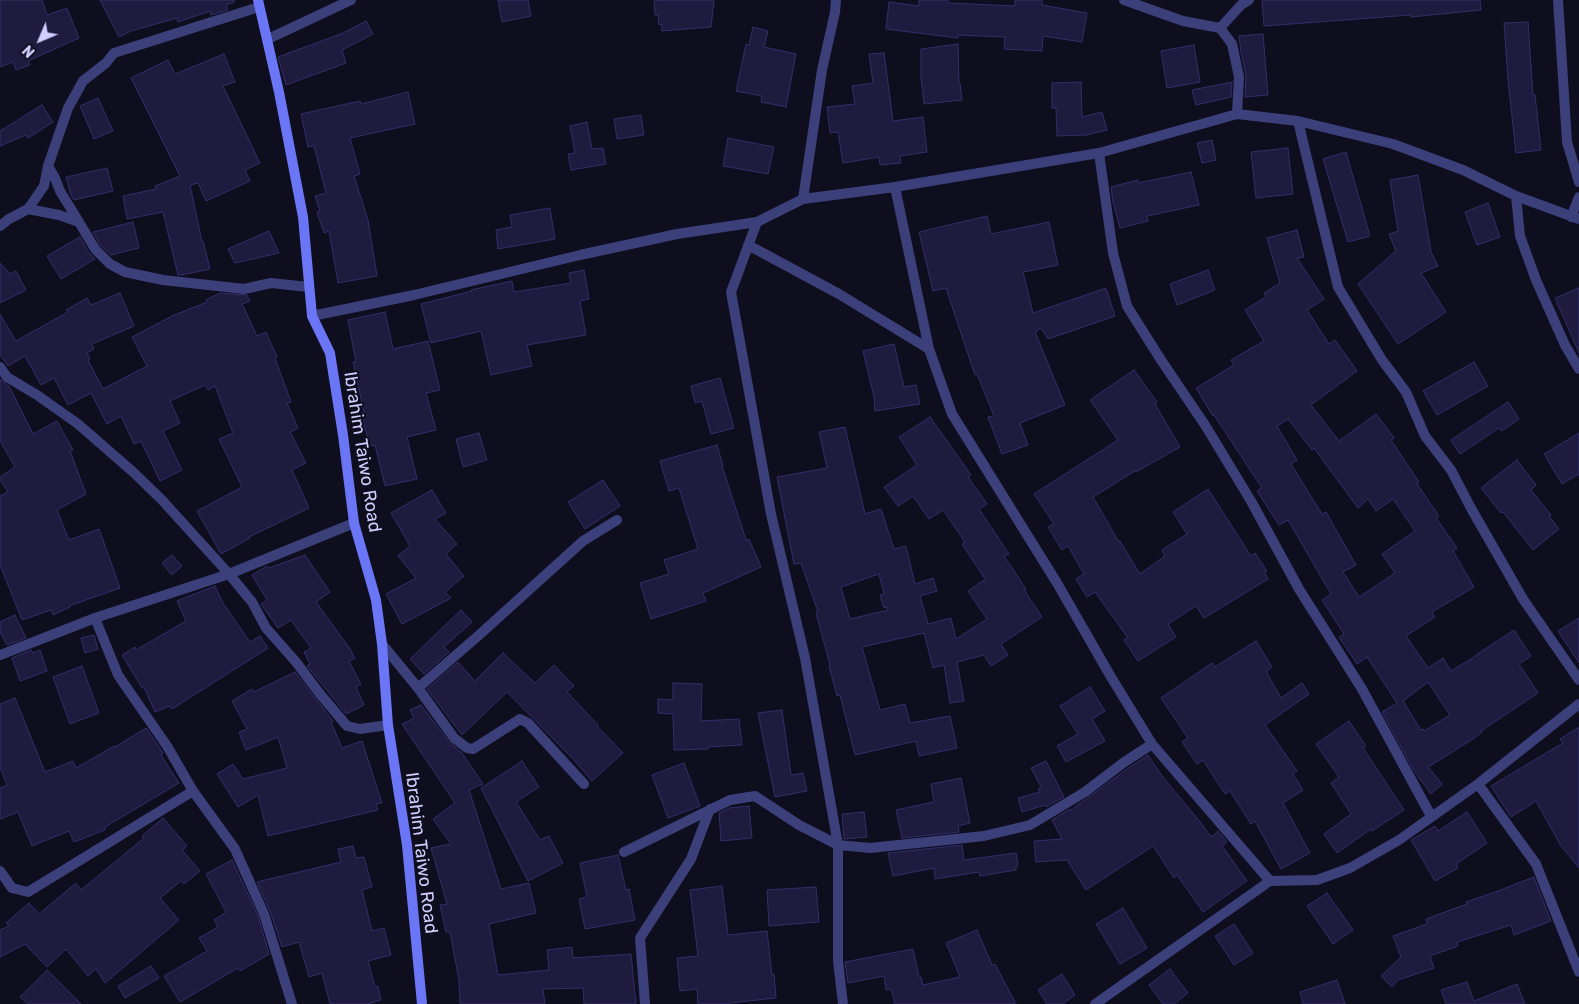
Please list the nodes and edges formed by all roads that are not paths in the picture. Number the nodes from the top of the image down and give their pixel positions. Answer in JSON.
{"nodes":[{"id":1,"x":351,"y":0,"type":"edge"},
{"id":2,"x":836,"y":0,"type":"edge"},
{"id":3,"x":1124,"y":0,"type":"edge"},
{"id":4,"x":1249,"y":0,"type":"edge"},
{"id":5,"x":1558,"y":0,"type":"edge"},
{"id":6,"x":259,"y":3,"type":"edge"},
{"id":7,"x":1220,"y":28,"type":"junction"},
{"id":8,"x":268,"y":39,"type":"junction"},
{"id":9,"x":1237,"y":114,"type":"junction"},
{"id":10,"x":1298,"y":122,"type":"junction"},
{"id":11,"x":1099,"y":153,"type":"junction"},
{"id":12,"x":48,"y":166,"type":"junction"},
{"id":13,"x":1579,"y":182,"type":"edge"},
{"id":14,"x":895,"y":187,"type":"junction"},
{"id":15,"x":1516,"y":196,"type":"junction"},
{"id":16,"x":1579,"y":197,"type":"edge"},
{"id":17,"x":802,"y":198,"type":"junction"},
{"id":18,"x":28,"y":210,"type":"junction"},
{"id":19,"x":1575,"y":218,"type":"edge"},
{"id":20,"x":79,"y":222,"type":"junction"},
{"id":21,"x":756,"y":222,"type":"junction"},
{"id":22,"x":0,"y":226,"type":"edge"},
{"id":23,"x":748,"y":245,"type":"junction"},
{"id":24,"x":308,"y":287,"type":"junction"},
{"id":25,"x":312,"y":316,"type":"junction"},
{"id":26,"x":929,"y":349,"type":"junction"},
{"id":27,"x":0,"y":367,"type":"edge"},
{"id":28,"x":1579,"y":369,"type":"edge"},
{"id":29,"x":617,"y":520,"type":"dead end"},
{"id":30,"x":354,"y":523,"type":"junction"},
{"id":31,"x":229,"y":574,"type":"junction"},
{"id":32,"x":95,"y":618,"type":"junction"},
{"id":33,"x":382,"y":644,"type":"junction"},
{"id":34,"x":0,"y":655,"type":"edge"},
{"id":35,"x":1579,"y":680,"type":"edge"},
{"id":36,"x":418,"y":688,"type":"junction"},
{"id":37,"x":1579,"y":704,"type":"edge"},
{"id":38,"x":388,"y":725,"type":"junction"},
{"id":39,"x":1152,"y":744,"type":"junction"},
{"id":40,"x":584,"y":784,"type":"dead end"},
{"id":41,"x":1478,"y":784,"type":"junction"},
{"id":42,"x":193,"y":791,"type":"junction"},
{"id":43,"x":710,"y":809,"type":"junction"},
{"id":44,"x":1431,"y":816,"type":"junction"},
{"id":45,"x":838,"y":845,"type":"junction"},
{"id":46,"x":624,"y":852,"type":"dead end"},
{"id":47,"x":0,"y":871,"type":"edge"},
{"id":48,"x":1270,"y":881,"type":"junction"},
{"id":49,"x":1579,"y":972,"type":"edge"},
{"id":50,"x":292,"y":1004,"type":"edge"},
{"id":51,"x":422,"y":1004,"type":"edge"},
{"id":52,"x":645,"y":1004,"type":"edge"},
{"id":53,"x":843,"y":1004,"type":"edge"},
{"id":54,"x":1095,"y":1004,"type":"edge"}],
"edges":[{"from":1,"to":8,"type":"street"},
{"from":2,"to":17,"type":"street"},
{"from":3,"to":7,"type":"street"},
{"from":4,"to":7,"type":"street"},
{"from":5,"to":13,"type":"street"},
{"from":6,"to":8,"type":"main road","name":"Ibrahim Taiwo Road"},
{"from":6,"to":12,"type":"street"},
{"from":7,"to":9,"type":"street"},
{"from":8,"to":24,"type":"main road","name":"Ibrahim Taiwo Road"},
{"from":9,"to":10,"type":"street"},
{"from":9,"to":11,"type":"street"},
{"from":10,"to":15,"type":"street"},
{"from":10,"to":35,"type":"street"},
{"from":11,"to":14,"type":"street"},
{"from":11,"to":44,"type":"street"},
{"from":12,"to":18,"type":"street"},
{"from":12,"to":20,"type":"street"},
{"from":14,"to":17,"type":"street"},
{"from":14,"to":26,"type":"street"},
{"from":15,"to":19,"type":"street"},
{"from":15,"to":28,"type":"street"},
{"from":16,"to":19,"type":"street"},
{"from":17,"to":21,"type":"street"},
{"from":18,"to":20,"type":"street"},
{"from":18,"to":22,"type":"street"},
{"from":20,"to":24,"type":"street"},
{"from":21,"to":23,"type":"street"},
{"from":21,"to":25,"type":"street"},
{"from":23,"to":26,"type":"street"},
{"from":23,"to":45,"type":"street"},
{"from":24,"to":25,"type":"main road","name":"Ibrahim Taiwo Road"},
{"from":25,"to":30,"type":"main road","name":"Ibrahim Taiwo Road"},
{"from":26,"to":39,"type":"street"},
{"from":27,"to":31,"type":"street"},
{"from":29,"to":36,"type":"street"},
{"from":30,"to":31,"type":"street"},
{"from":30,"to":33,"type":"main road","name":"Ibrahim Taiwo Road"},
{"from":31,"to":32,"type":"street"},
{"from":31,"to":38,"type":"street"},
{"from":32,"to":34,"type":"street"},
{"from":32,"to":42,"type":"street"},
{"from":33,"to":36,"type":"street"},
{"from":33,"to":38,"type":"main road","name":"Ibrahim Taiwo Road"},
{"from":36,"to":40,"type":"street"},
{"from":37,"to":41,"type":"street"},
{"from":38,"to":51,"type":"main road","name":"Ibrahim Taiwo Road"},
{"from":39,"to":45,"type":"street"},
{"from":39,"to":48,"type":"street"},
{"from":41,"to":44,"type":"street"},
{"from":41,"to":49,"type":"street"},
{"from":42,"to":47,"type":"street"},
{"from":42,"to":50,"type":"street"},
{"from":43,"to":45,"type":"street"},
{"from":43,"to":46,"type":"street"},
{"from":43,"to":52,"type":"street"},
{"from":44,"to":48,"type":"street"},
{"from":45,"to":53,"type":"street"},
{"from":48,"to":54,"type":"street"}]}
